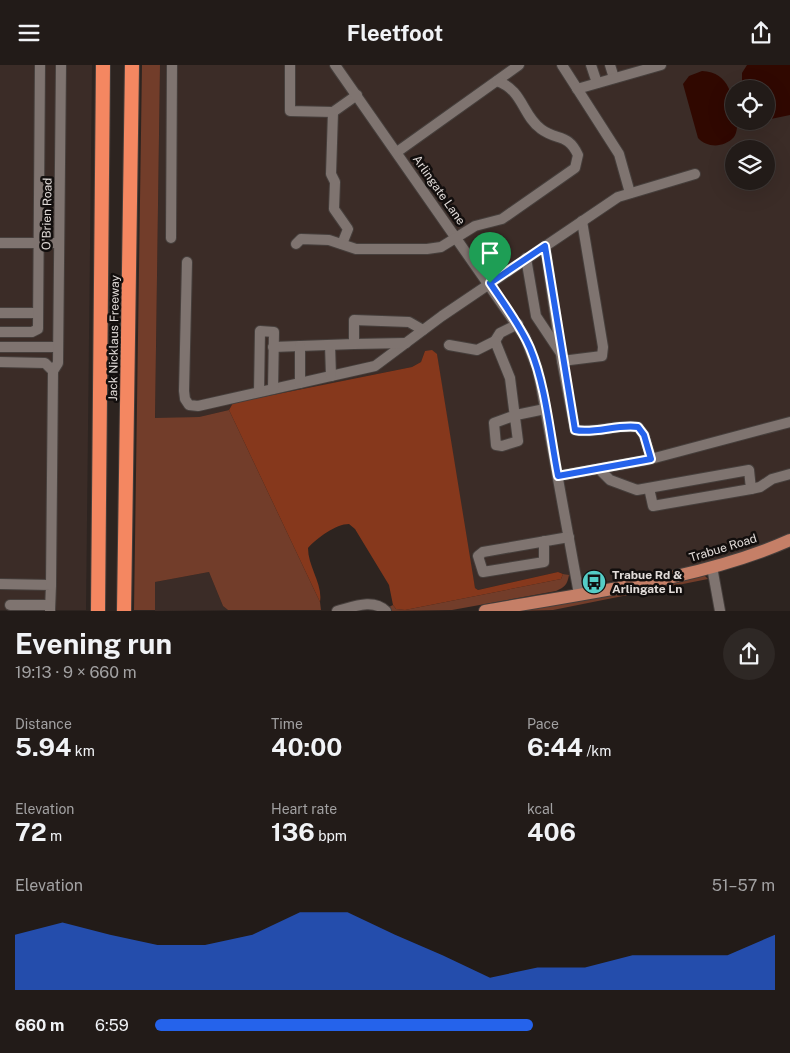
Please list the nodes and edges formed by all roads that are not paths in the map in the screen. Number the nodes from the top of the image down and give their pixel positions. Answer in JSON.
{"nodes":[{"id":1,"x":40,"y":65,"type":"edge"},
{"id":2,"x":61,"y":65,"type":"edge"},
{"id":3,"x":103,"y":65,"type":"edge"},
{"id":4,"x":132,"y":65,"type":"edge"},
{"id":5,"x":172,"y":65,"type":"edge"},
{"id":6,"x":290,"y":65,"type":"edge"},
{"id":7,"x":335,"y":65,"type":"edge"},
{"id":8,"x":519,"y":65,"type":"edge"},
{"id":9,"x":562,"y":65,"type":"edge"},
{"id":10,"x":590,"y":65,"type":"edge"},
{"id":11,"x":610,"y":65,"type":"edge"},
{"id":12,"x":661,"y":65,"type":"edge"},
{"id":13,"x":650,"y":67,"type":"edge"},
{"id":14,"x":631,"y":69,"type":"edge"},
{"id":15,"x":614,"y":79,"type":"junction"},
{"id":16,"x":497,"y":81,"type":"junction"},
{"id":17,"x":597,"y":83,"type":"junction"},
{"id":18,"x":577,"y":89,"type":"junction"},
{"id":19,"x":357,"y":95,"type":"junction"},
{"id":20,"x":333,"y":112,"type":"junction"},
{"id":21,"x":397,"y":152,"type":"junction"},
{"id":22,"x":695,"y":174,"type":"dead end"},
{"id":23,"x":630,"y":193,"type":"junction"},
{"id":24,"x":582,"y":221,"type":"junction"},
{"id":25,"x":171,"y":238,"type":"dead end"},
{"id":26,"x":458,"y":238,"type":"junction"},
{"id":27,"x":0,"y":243,"type":"edge"},
{"id":28,"x":38,"y":243,"type":"junction"},
{"id":29,"x":59,"y":243,"type":"junction"},
{"id":30,"x":296,"y":244,"type":"dead end"},
{"id":31,"x":342,"y":244,"type":"junction"},
{"id":32,"x":545,"y":246,"type":"junction"},
{"id":33,"x":526,"y":258,"type":"junction"},
{"id":34,"x":187,"y":262,"type":"dead end"},
{"id":35,"x":490,"y":283,"type":"junction"},
{"id":36,"x":0,"y":313,"type":"edge"},
{"id":37,"x":38,"y":313,"type":"junction"},
{"id":38,"x":518,"y":324,"type":"junction"},
{"id":39,"x":423,"y":330,"type":"junction"},
{"id":40,"x":0,"y":332,"type":"edge"},
{"id":41,"x":495,"y":341,"type":"junction"},
{"id":42,"x":406,"y":343,"type":"junction"},
{"id":43,"x":354,"y":344,"type":"junction"},
{"id":44,"x":330,"y":345,"type":"junction"},
{"id":45,"x":449,"y":345,"type":"dead end"},
{"id":46,"x":300,"y":346,"type":"junction"},
{"id":47,"x":0,"y":347,"type":"edge"},
{"id":48,"x":30,"y":347,"type":"junction"},
{"id":49,"x":58,"y":347,"type":"junction"},
{"id":50,"x":274,"y":347,"type":"junction"},
{"id":51,"x":562,"y":357,"type":"junction"},
{"id":52,"x":0,"y":362,"type":"edge"},
{"id":53,"x":31,"y":362,"type":"junction"},
{"id":54,"x":56,"y":367,"type":"junction"},
{"id":55,"x":330,"y":376,"type":"junction"},
{"id":56,"x":300,"y":383,"type":"junction"},
{"id":57,"x":273,"y":389,"type":"junction"},
{"id":58,"x":259,"y":393,"type":"junction"},
{"id":59,"x":545,"y":409,"type":"junction"},
{"id":60,"x":790,"y":422,"type":"edge"},
{"id":61,"x":651,"y":459,"type":"junction"},
{"id":62,"x":599,"y":469,"type":"junction"},
{"id":63,"x":790,"y":474,"type":"edge"},
{"id":64,"x":558,"y":476,"type":"junction"},
{"id":65,"x":650,"y":488,"type":"junction"},
{"id":66,"x":751,"y":489,"type":"junction"},
{"id":67,"x":569,"y":537,"type":"junction"},
{"id":68,"x":790,"y":539,"type":"edge"},
{"id":69,"x":544,"y":541,"type":"junction"},
{"id":70,"x":712,"y":567,"type":"junction"},
{"id":71,"x":0,"y":584,"type":"edge"},
{"id":72,"x":50,"y":585,"type":"junction"},
{"id":73,"x":579,"y":593,"type":"junction"},
{"id":74,"x":8,"y":607,"type":"edge"},
{"id":75,"x":50,"y":608,"type":"edge"},
{"id":76,"x":487,"y":610,"type":"edge"},
{"id":77,"x":98,"y":611,"type":"edge"},
{"id":78,"x":124,"y":611,"type":"edge"},
{"id":79,"x":338,"y":611,"type":"edge"},
{"id":80,"x":386,"y":611,"type":"edge"},
{"id":81,"x":720,"y":611,"type":"edge"}],
"edges":[{"from":1,"to":28,"type":"street"},
{"from":2,"to":29,"type":"street","name":"O'Brien Road"},
{"from":3,"to":77,"type":"highway","name":"Jack Nicklaus Freeway"},
{"from":4,"to":78,"type":"highway","name":"Jack Nicklaus Freeway"},
{"from":5,"to":25,"type":"street"},
{"from":6,"to":20,"type":"street"},
{"from":7,"to":19,"type":"street","name":"Arlingate Lane"},
{"from":8,"to":16,"type":"street"},
{"from":9,"to":18,"type":"street"},
{"from":10,"to":17,"type":"street"},
{"from":11,"to":15,"type":"street"},
{"from":12,"to":13,"type":"street"},
{"from":13,"to":14,"type":"street"},
{"from":14,"to":15,"type":"street"},
{"from":15,"to":17,"type":"street"},
{"from":16,"to":21,"type":"street"},
{"from":16,"to":26,"type":"street"},
{"from":17,"to":18,"type":"street"},
{"from":18,"to":23,"type":"street"},
{"from":19,"to":20,"type":"street"},
{"from":19,"to":21,"type":"street","name":"Arlingate Lane"},
{"from":20,"to":31,"type":"street"},
{"from":21,"to":26,"type":"street","name":"Arlingate Lane"},
{"from":22,"to":23,"type":"street"},
{"from":23,"to":24,"type":"street"},
{"from":24,"to":32,"type":"street"},
{"from":24,"to":51,"type":"street"},
{"from":26,"to":31,"type":"street"},
{"from":26,"to":35,"type":"street","name":"Arlingate Lane"},
{"from":27,"to":28,"type":"street"},
{"from":28,"to":29,"type":"street"},
{"from":28,"to":37,"type":"street"},
{"from":29,"to":49,"type":"street","name":"O'Brien Road"},
{"from":30,"to":31,"type":"street"},
{"from":32,"to":33,"type":"street"},
{"from":32,"to":51,"type":"street"},
{"from":33,"to":35,"type":"street"},
{"from":33,"to":51,"type":"street"},
{"from":34,"to":58,"type":"street"},
{"from":35,"to":38,"type":"street","name":"Arlingate Lane"},
{"from":35,"to":39,"type":"street"},
{"from":36,"to":37,"type":"street"},
{"from":37,"to":40,"type":"street"},
{"from":38,"to":41,"type":"street"},
{"from":38,"to":59,"type":"street","name":"Arlingate Lane"},
{"from":39,"to":42,"type":"street"},
{"from":39,"to":43,"type":"street"},
{"from":41,"to":45,"type":"street"},
{"from":41,"to":59,"type":"street"},
{"from":42,"to":43,"type":"street"},
{"from":42,"to":55,"type":"street"},
{"from":43,"to":44,"type":"street"},
{"from":44,"to":46,"type":"street"},
{"from":44,"to":55,"type":"street"},
{"from":46,"to":50,"type":"street"},
{"from":46,"to":56,"type":"street"},
{"from":47,"to":48,"type":"street"},
{"from":48,"to":49,"type":"street"},
{"from":48,"to":53,"type":"street"},
{"from":49,"to":54,"type":"street","name":"O'Brien Road"},
{"from":50,"to":57,"type":"street"},
{"from":50,"to":58,"type":"street"},
{"from":51,"to":61,"type":"street"},
{"from":52,"to":53,"type":"street"},
{"from":53,"to":54,"type":"street"},
{"from":54,"to":72,"type":"street","name":"O'Brien Road"},
{"from":55,"to":56,"type":"street"},
{"from":56,"to":57,"type":"street"},
{"from":57,"to":58,"type":"street"},
{"from":59,"to":64,"type":"street","name":"Arlingate Lane"},
{"from":60,"to":61,"type":"street"},
{"from":61,"to":62,"type":"street"},
{"from":62,"to":64,"type":"street"},
{"from":62,"to":65,"type":"street"},
{"from":63,"to":66,"type":"street"},
{"from":64,"to":67,"type":"street","name":"Arlingate Lane"},
{"from":65,"to":66,"type":"street"},
{"from":65,"to":66,"type":"street"},
{"from":67,"to":69,"type":"street"},
{"from":67,"to":73,"type":"street","name":"Arlingate Lane"},
{"from":68,"to":70,"type":"main road","name":"Trabue Road"},
{"from":69,"to":69,"type":"street"},
{"from":70,"to":73,"type":"main road","name":"Trabue Road"},
{"from":70,"to":81,"type":"street"},
{"from":71,"to":72,"type":"street"},
{"from":72,"to":75,"type":"street","name":"O'Brien Road"},
{"from":73,"to":76,"type":"main road","name":"Trabue Road"},
{"from":74,"to":75,"type":"street"},
{"from":79,"to":80,"type":"street"}]}
